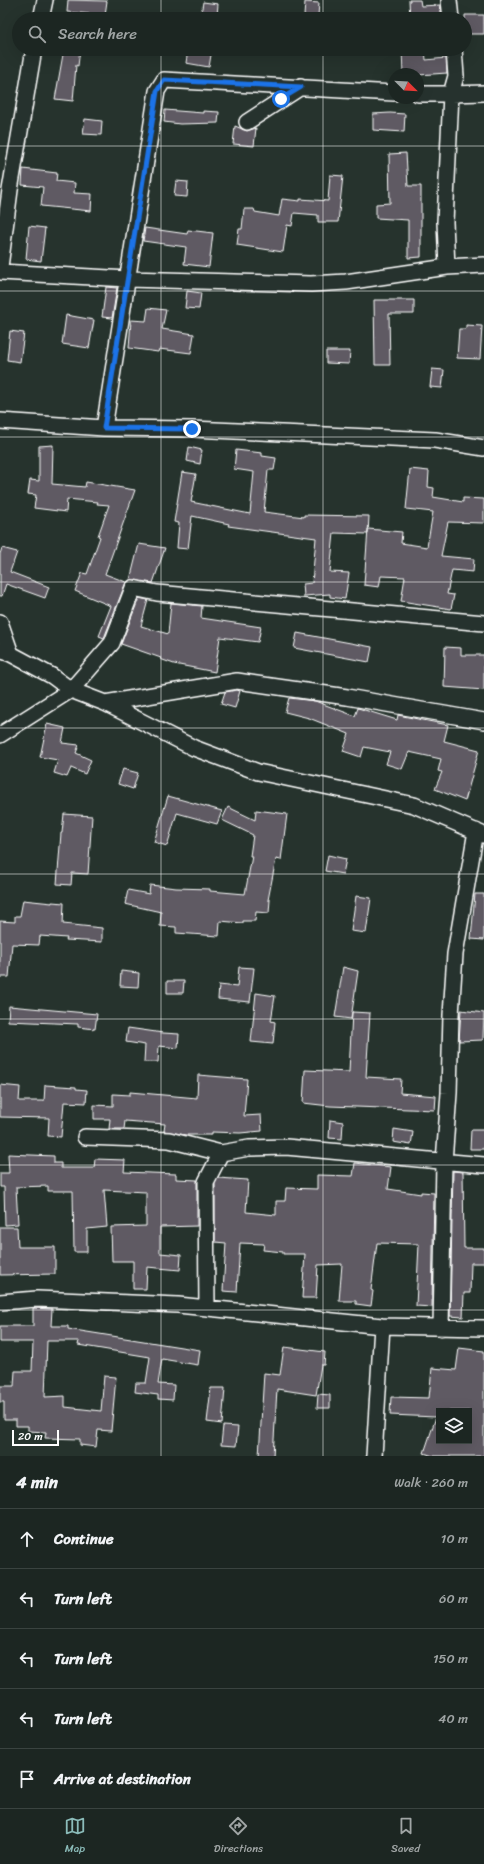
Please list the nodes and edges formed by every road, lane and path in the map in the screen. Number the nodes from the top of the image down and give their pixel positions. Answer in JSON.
{"nodes":[{"id":1,"x":46,"y":0,"type":"edge"},
{"id":2,"x":449,"y":0,"type":"edge"},
{"id":3,"x":43,"y":12,"type":"edge"},
{"id":4,"x":450,"y":12,"type":"edge"},
{"id":5,"x":33,"y":56,"type":"edge"},
{"id":6,"x":455,"y":56,"type":"edge"},
{"id":7,"x":301,"y":87,"type":"junction"},
{"id":8,"x":388,"y":93,"type":"edge"},
{"id":9,"x":484,"y":93,"type":"edge"},
{"id":10,"x":424,"y":94,"type":"edge"},
{"id":11,"x":451,"y":94,"type":"junction"},
{"id":12,"x":247,"y":122,"type":"dead end"},
{"id":13,"x":484,"y":265,"type":"edge"},
{"id":14,"x":0,"y":267,"type":"edge"},
{"id":15,"x":447,"y":267,"type":"junction"},
{"id":16,"x":0,"y":272,"type":"edge"},
{"id":17,"x":128,"y":279,"type":"junction"},
{"id":18,"x":0,"y":422,"type":"edge"},
{"id":19,"x":104,"y":428,"type":"junction"},
{"id":20,"x":484,"y":448,"type":"edge"},
{"id":21,"x":483,"y":621,"type":"edge"},
{"id":22,"x":0,"y":622,"type":"edge"},
{"id":23,"x":5,"y":652,"type":"edge"},
{"id":24,"x":71,"y":690,"type":"junction"},
{"id":25,"x":105,"y":704,"type":"junction"},
{"id":26,"x":484,"y":721,"type":"edge"},
{"id":27,"x":0,"y":735,"type":"edge"},
{"id":28,"x":480,"y":833,"type":"edge"},
{"id":29,"x":85,"y":1137,"type":"dead end"},
{"id":30,"x":221,"y":1153,"type":"junction"},
{"id":31,"x":444,"y":1162,"type":"junction"},
{"id":32,"x":484,"y":1165,"type":"edge"},
{"id":33,"x":0,"y":1302,"type":"edge"},
{"id":34,"x":207,"y":1308,"type":"junction"},
{"id":35,"x":382,"y":1326,"type":"junction"},
{"id":36,"x":440,"y":1328,"type":"junction"},
{"id":37,"x":484,"y":1328,"type":"edge"},
{"id":38,"x":374,"y":1456,"type":"edge"}],
"edges":[{"from":1,"to":3,"type":"street"},
{"from":2,"to":4,"type":"street"},
{"from":5,"to":14,"type":"street"},
{"from":6,"to":11,"type":"street"},
{"from":7,"to":8,"type":"street"},
{"from":7,"to":12,"type":"street"},
{"from":7,"to":17,"type":"street"},
{"from":9,"to":11,"type":"street"},
{"from":10,"to":11,"type":"street"},
{"from":11,"to":15,"type":"street"},
{"from":13,"to":15,"type":"street"},
{"from":15,"to":17,"type":"street"},
{"from":16,"to":17,"type":"street"},
{"from":17,"to":19,"type":"street"},
{"from":18,"to":19,"type":"street"},
{"from":19,"to":20,"type":"street"},
{"from":21,"to":24,"type":"street"},
{"from":22,"to":23,"type":"street"},
{"from":23,"to":24,"type":"street"},
{"from":24,"to":25,"type":"street"},
{"from":24,"to":27,"type":"street"},
{"from":25,"to":26,"type":"street"},
{"from":25,"to":28,"type":"street"},
{"from":28,"to":31,"type":"street"},
{"from":29,"to":30,"type":"street"},
{"from":30,"to":31,"type":"street"},
{"from":30,"to":34,"type":"street"},
{"from":31,"to":32,"type":"street"},
{"from":31,"to":36,"type":"street"},
{"from":33,"to":34,"type":"street"},
{"from":34,"to":35,"type":"street"},
{"from":35,"to":36,"type":"street"},
{"from":35,"to":38,"type":"street"},
{"from":36,"to":37,"type":"street"}]}
